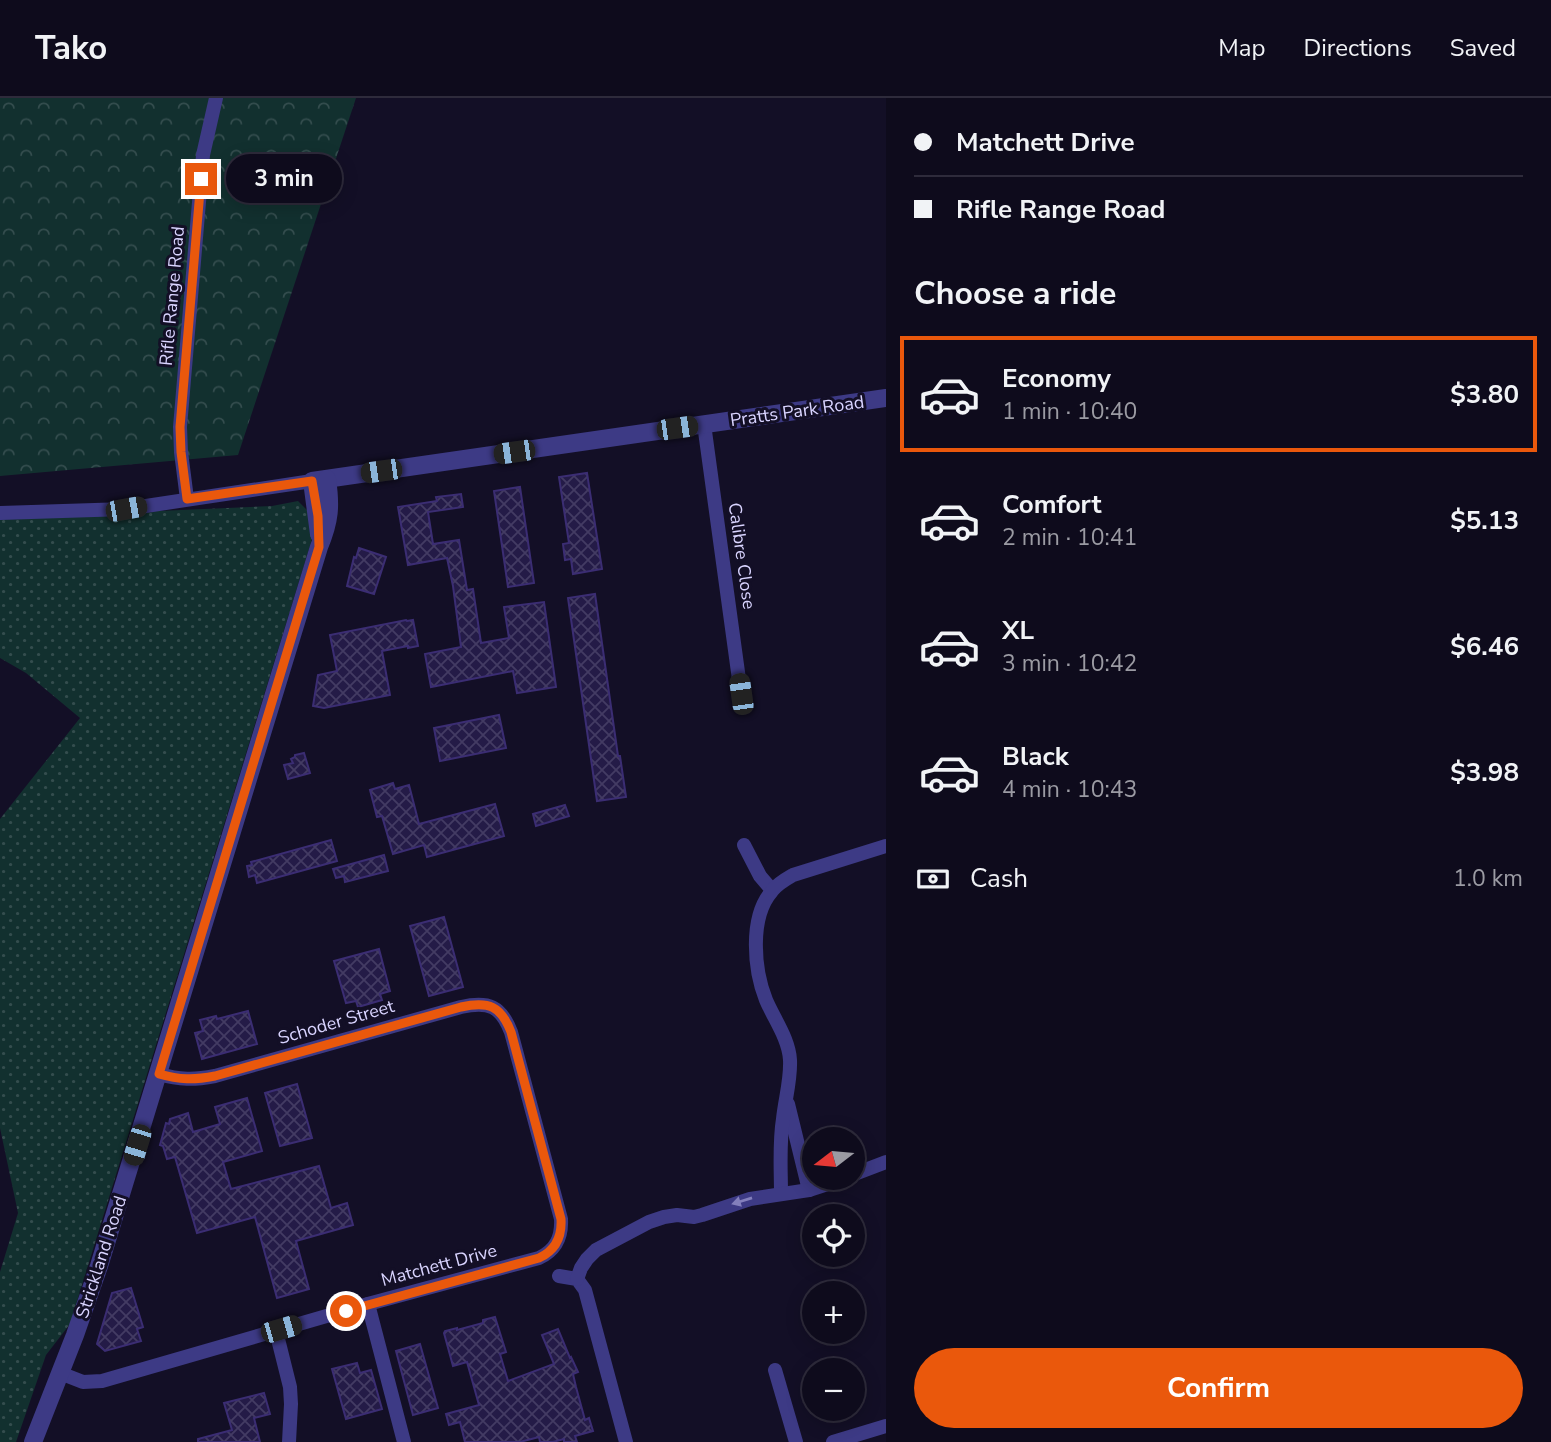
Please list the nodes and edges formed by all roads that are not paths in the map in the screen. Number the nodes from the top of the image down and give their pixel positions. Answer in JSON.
{"nodes":[{"id":1,"x":216,"y":98,"type":"edge"},
{"id":2,"x":886,"y":398,"type":"edge"},
{"id":3,"x":704,"y":424,"type":"junction"},
{"id":4,"x":319,"y":480,"type":"junction"},
{"id":5,"x":187,"y":499,"type":"junction"},
{"id":6,"x":0,"y":513,"type":"edge"},
{"id":7,"x":741,"y":694,"type":"dead end"},
{"id":8,"x":744,"y":845,"type":"dead end"},
{"id":9,"x":886,"y":846,"type":"edge"},
{"id":10,"x":772,"y":890,"type":"junction"},
{"id":11,"x":159,"y":1074,"type":"junction"},
{"id":12,"x":787,"y":1100,"type":"junction"},
{"id":13,"x":802,"y":1161,"type":"edge"},
{"id":14,"x":886,"y":1162,"type":"edge"},
{"id":15,"x":865,"y":1170,"type":"edge"},
{"id":16,"x":809,"y":1190,"type":"edge"},
{"id":17,"x":781,"y":1194,"type":"junction"},
{"id":18,"x":561,"y":1219,"type":"joint"},
{"id":19,"x":559,"y":1276,"type":"dead end"},
{"id":20,"x":577,"y":1279,"type":"junction"},
{"id":21,"x":368,"y":1304,"type":"junction"},
{"id":22,"x":276,"y":1331,"type":"junction"},
{"id":23,"x":775,"y":1370,"type":"dead end"},
{"id":24,"x":60,"y":1373,"type":"junction"},
{"id":25,"x":886,"y":1426,"type":"edge"},
{"id":26,"x":33,"y":1442,"type":"edge"},
{"id":27,"x":289,"y":1442,"type":"edge"},
{"id":28,"x":404,"y":1442,"type":"edge"},
{"id":29,"x":626,"y":1442,"type":"edge"},
{"id":30,"x":796,"y":1442,"type":"edge"},
{"id":31,"x":833,"y":1442,"type":"edge"}],
"edges":[{"from":1,"to":5,"type":"street","name":"Rifle Range Road"},
{"from":2,"to":3,"type":"street","name":"Pratts Park Road"},
{"from":3,"to":4,"type":"street","name":"Pratts Park Road"},
{"from":3,"to":7,"type":"street","name":"Calibre Close"},
{"from":4,"to":5,"type":"street","name":"Pratts Park Road"},
{"from":4,"to":11,"type":"street","name":"Strickland Road"},
{"from":5,"to":6,"type":"street","name":"Pratts Park Road"},
{"from":8,"to":10,"type":"street"},
{"from":9,"to":10,"type":"street"},
{"from":10,"to":12,"type":"street"},
{"from":11,"to":18,"type":"street","name":"Schoder Street"},
{"from":11,"to":24,"type":"street","name":"Strickland Road"},
{"from":12,"to":13,"type":"street"},
{"from":12,"to":17,"type":"street"},
{"from":14,"to":15,"type":"street"},
{"from":16,"to":17,"type":"street"},
{"from":17,"to":20,"type":"street","one_way":true},
{"from":18,"to":21,"type":"street","name":"Matchett Drive"},
{"from":19,"to":20,"type":"street"},
{"from":20,"to":29,"type":"street"},
{"from":21,"to":22,"type":"street","name":"Matchett Drive"},
{"from":21,"to":28,"type":"street"},
{"from":22,"to":24,"type":"street","name":"Matchett Drive"},
{"from":22,"to":27,"type":"street"},
{"from":23,"to":30,"type":"street"},
{"from":24,"to":26,"type":"street","name":"Strickland Road"},
{"from":25,"to":31,"type":"street"}]}
